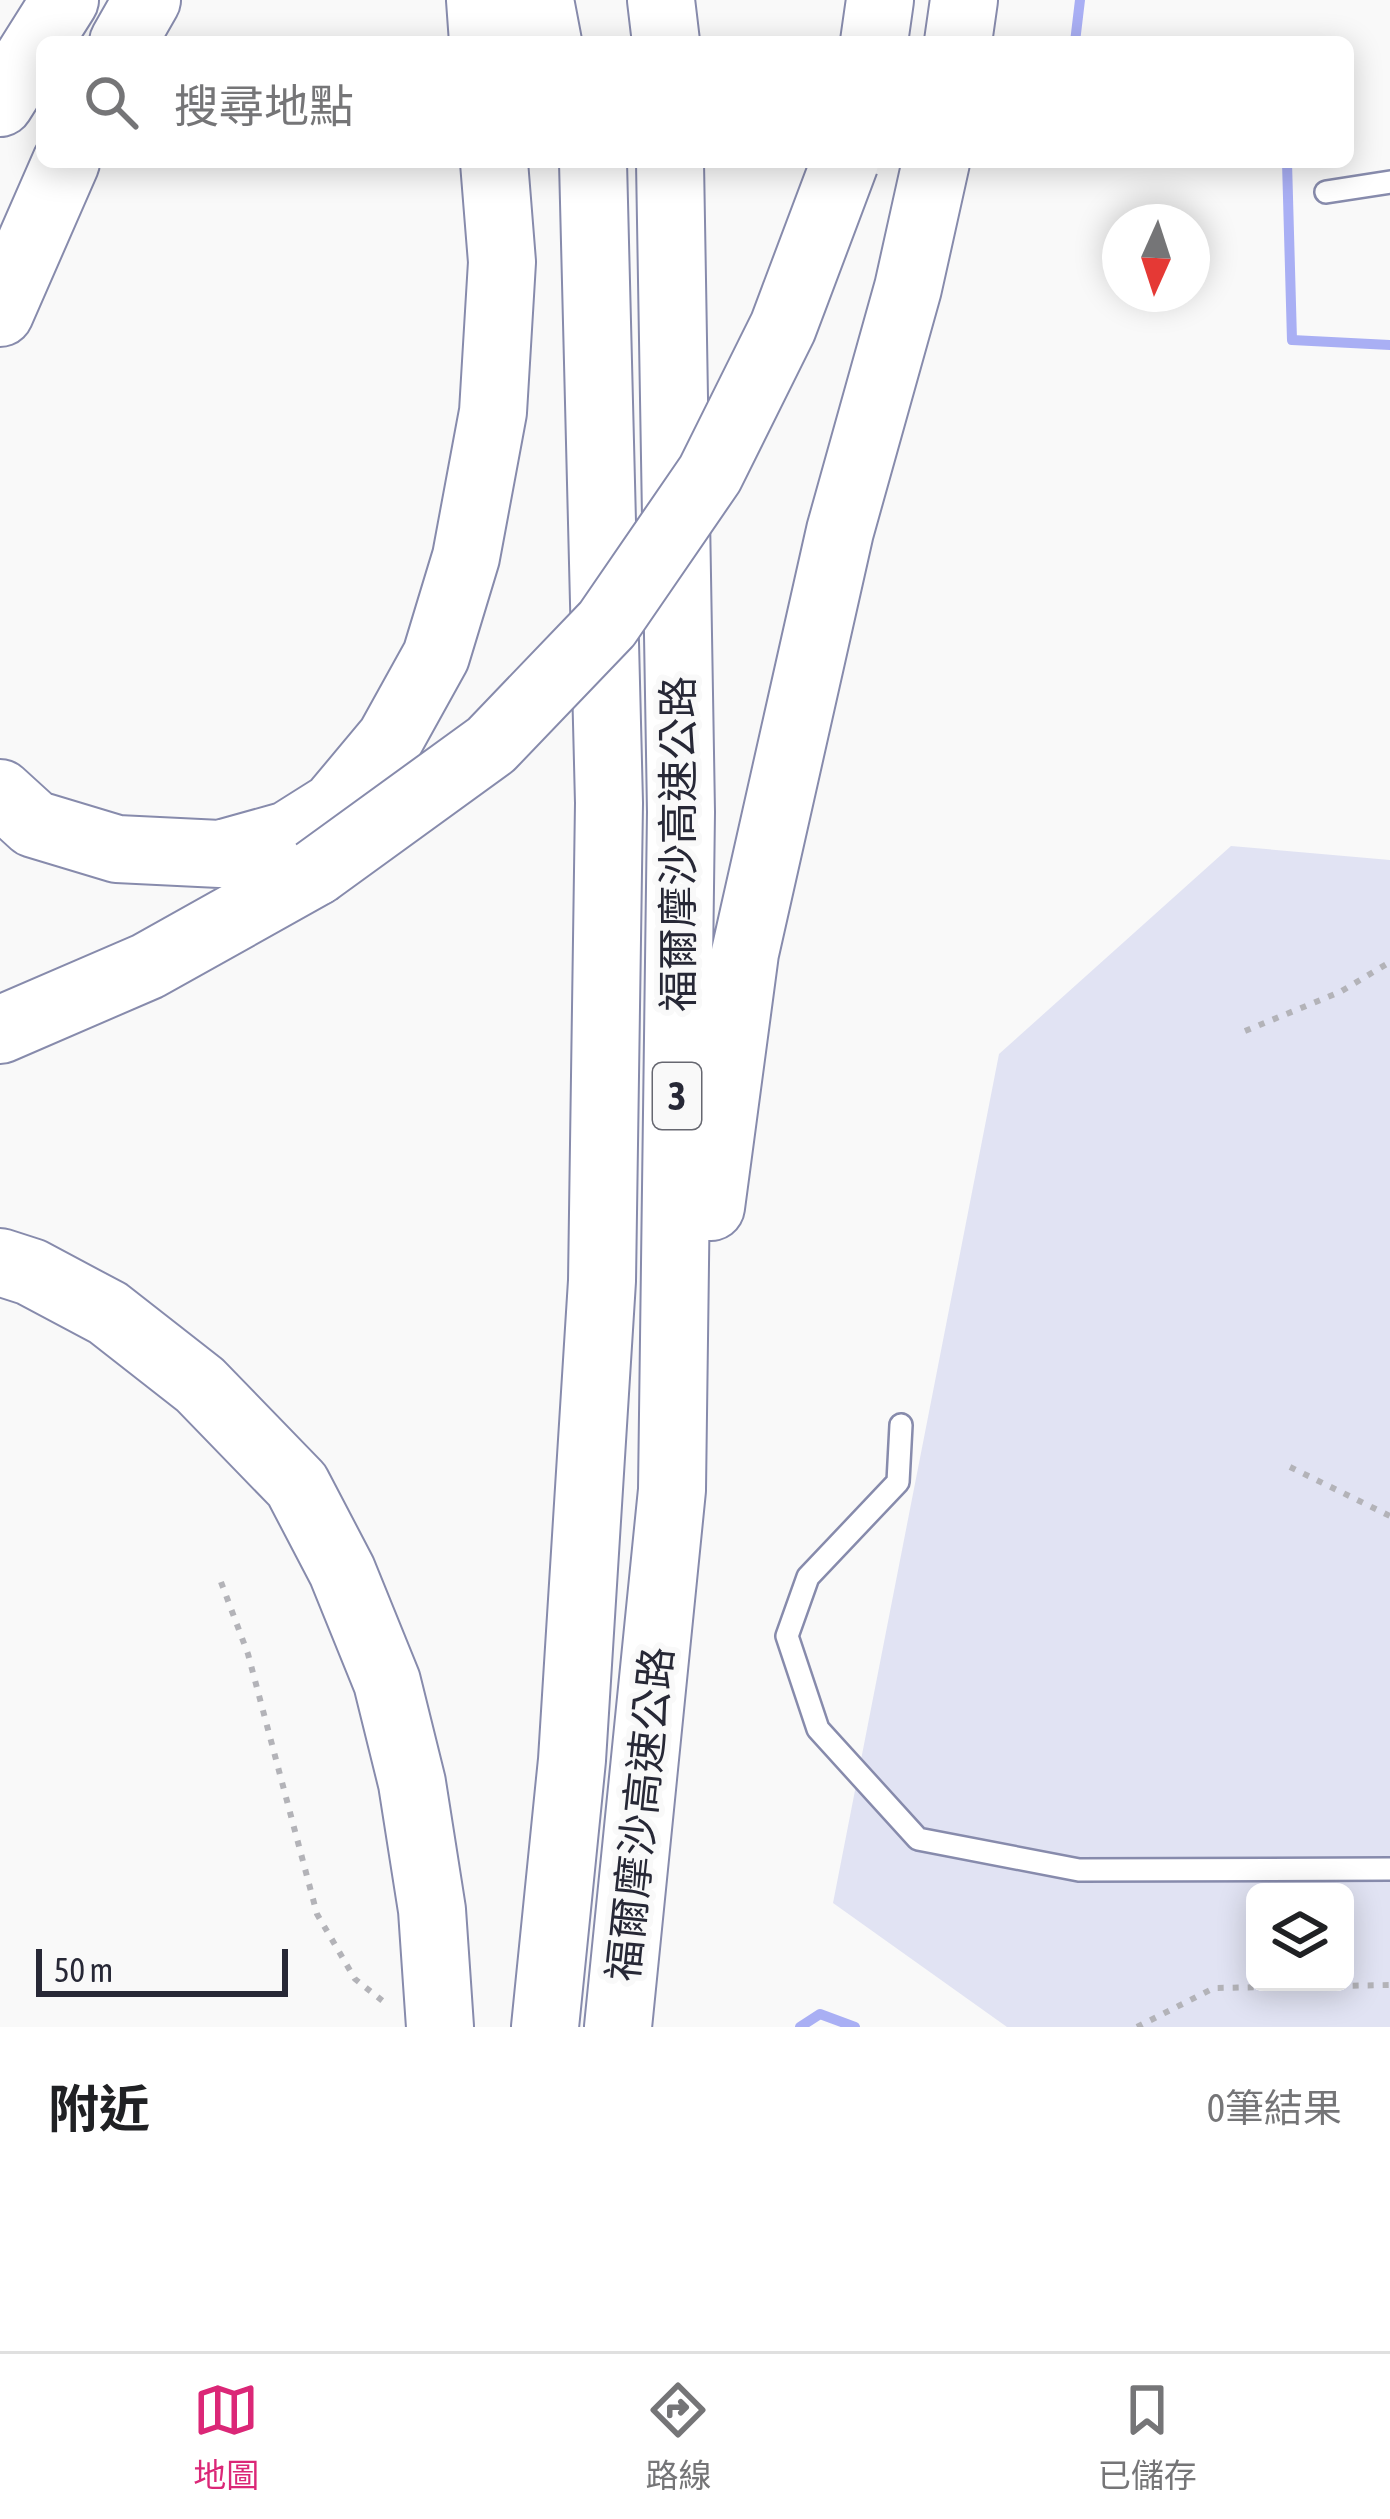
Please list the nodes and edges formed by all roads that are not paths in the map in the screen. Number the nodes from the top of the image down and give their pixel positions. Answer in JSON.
{"nodes":[{"id":1,"x":65,"y":0,"type":"edge"},
{"id":2,"x":147,"y":0,"type":"edge"},
{"id":3,"x":480,"y":0,"type":"edge"},
{"id":4,"x":540,"y":0,"type":"edge"},
{"id":5,"x":584,"y":0,"type":"edge"},
{"id":6,"x":661,"y":0,"type":"edge"},
{"id":7,"x":880,"y":0,"type":"edge"},
{"id":8,"x":964,"y":0,"type":"edge"},
{"id":9,"x":42,"y":36,"type":"edge"},
{"id":10,"x":127,"y":36,"type":"edge"},
{"id":11,"x":483,"y":36,"type":"edge"},
{"id":12,"x":547,"y":36,"type":"edge"},
{"id":13,"x":586,"y":36,"type":"edge"},
{"id":14,"x":664,"y":36,"type":"edge"},
{"id":15,"x":875,"y":36,"type":"edge"},
{"id":16,"x":959,"y":36,"type":"edge"},
{"id":17,"x":36,"y":46,"type":"edge"},
{"id":18,"x":0,"y":103,"type":"edge"},
{"id":19,"x":44,"y":168,"type":"edge"},
{"id":20,"x":63,"y":168,"type":"edge"},
{"id":21,"x":494,"y":168,"type":"edge"},
{"id":22,"x":670,"y":168,"type":"edge"},
{"id":23,"x":842,"y":168,"type":"edge"},
{"id":24,"x":935,"y":168,"type":"edge"},
{"id":25,"x":589,"y":180,"type":"edge"},
{"id":26,"x":1390,"y":182,"type":"edge"},
{"id":27,"x":1326,"y":192,"type":"dead end"},
{"id":28,"x":0,"y":233,"type":"edge"},
{"id":29,"x":0,"y":313,"type":"edge"},
{"id":30,"x":0,"y":794,"type":"edge"},
{"id":31,"x":0,"y":1030,"type":"edge"},
{"id":32,"x":0,"y":1262,"type":"edge"},
{"id":33,"x":901,"y":1426,"type":"dead end"},
{"id":34,"x":672,"y":1490,"type":"junction"},
{"id":35,"x":1390,"y":1869,"type":"edge"},
{"id":36,"x":418,"y":2020,"type":"edge"},
{"id":37,"x":545,"y":2027,"type":"edge"},
{"id":38,"x":618,"y":2027,"type":"edge"}],
"edges":[{"from":1,"to":9,"type":"highway"},
{"from":2,"to":10,"type":"highway"},
{"from":3,"to":11,"type":"highway"},
{"from":4,"to":12,"type":"highway"},
{"from":5,"to":13,"type":"highway"},
{"from":6,"to":14,"type":"highway"},
{"from":7,"to":15,"type":"highway"},
{"from":8,"to":16,"type":"highway"},
{"from":17,"to":18,"type":"highway"},
{"from":19,"to":28,"type":"highway"},
{"from":20,"to":29,"type":"highway"},
{"from":21,"to":30,"type":"highway"},
{"from":22,"to":34,"type":"highway","name":"福爾摩沙高速公路","number":"3"},
{"from":23,"to":31,"type":"highway","bridge":true},
{"from":24,"to":34,"type":"highway"},
{"from":25,"to":37,"type":"highway","name":"福爾摩沙高速公路","number":"3"},
{"from":26,"to":27,"type":"lane"},
{"from":32,"to":36,"type":"highway"},
{"from":33,"to":35,"type":"lane"},
{"from":34,"to":38,"type":"highway","name":"福爾摩沙高速公路","number":"3"}]}
